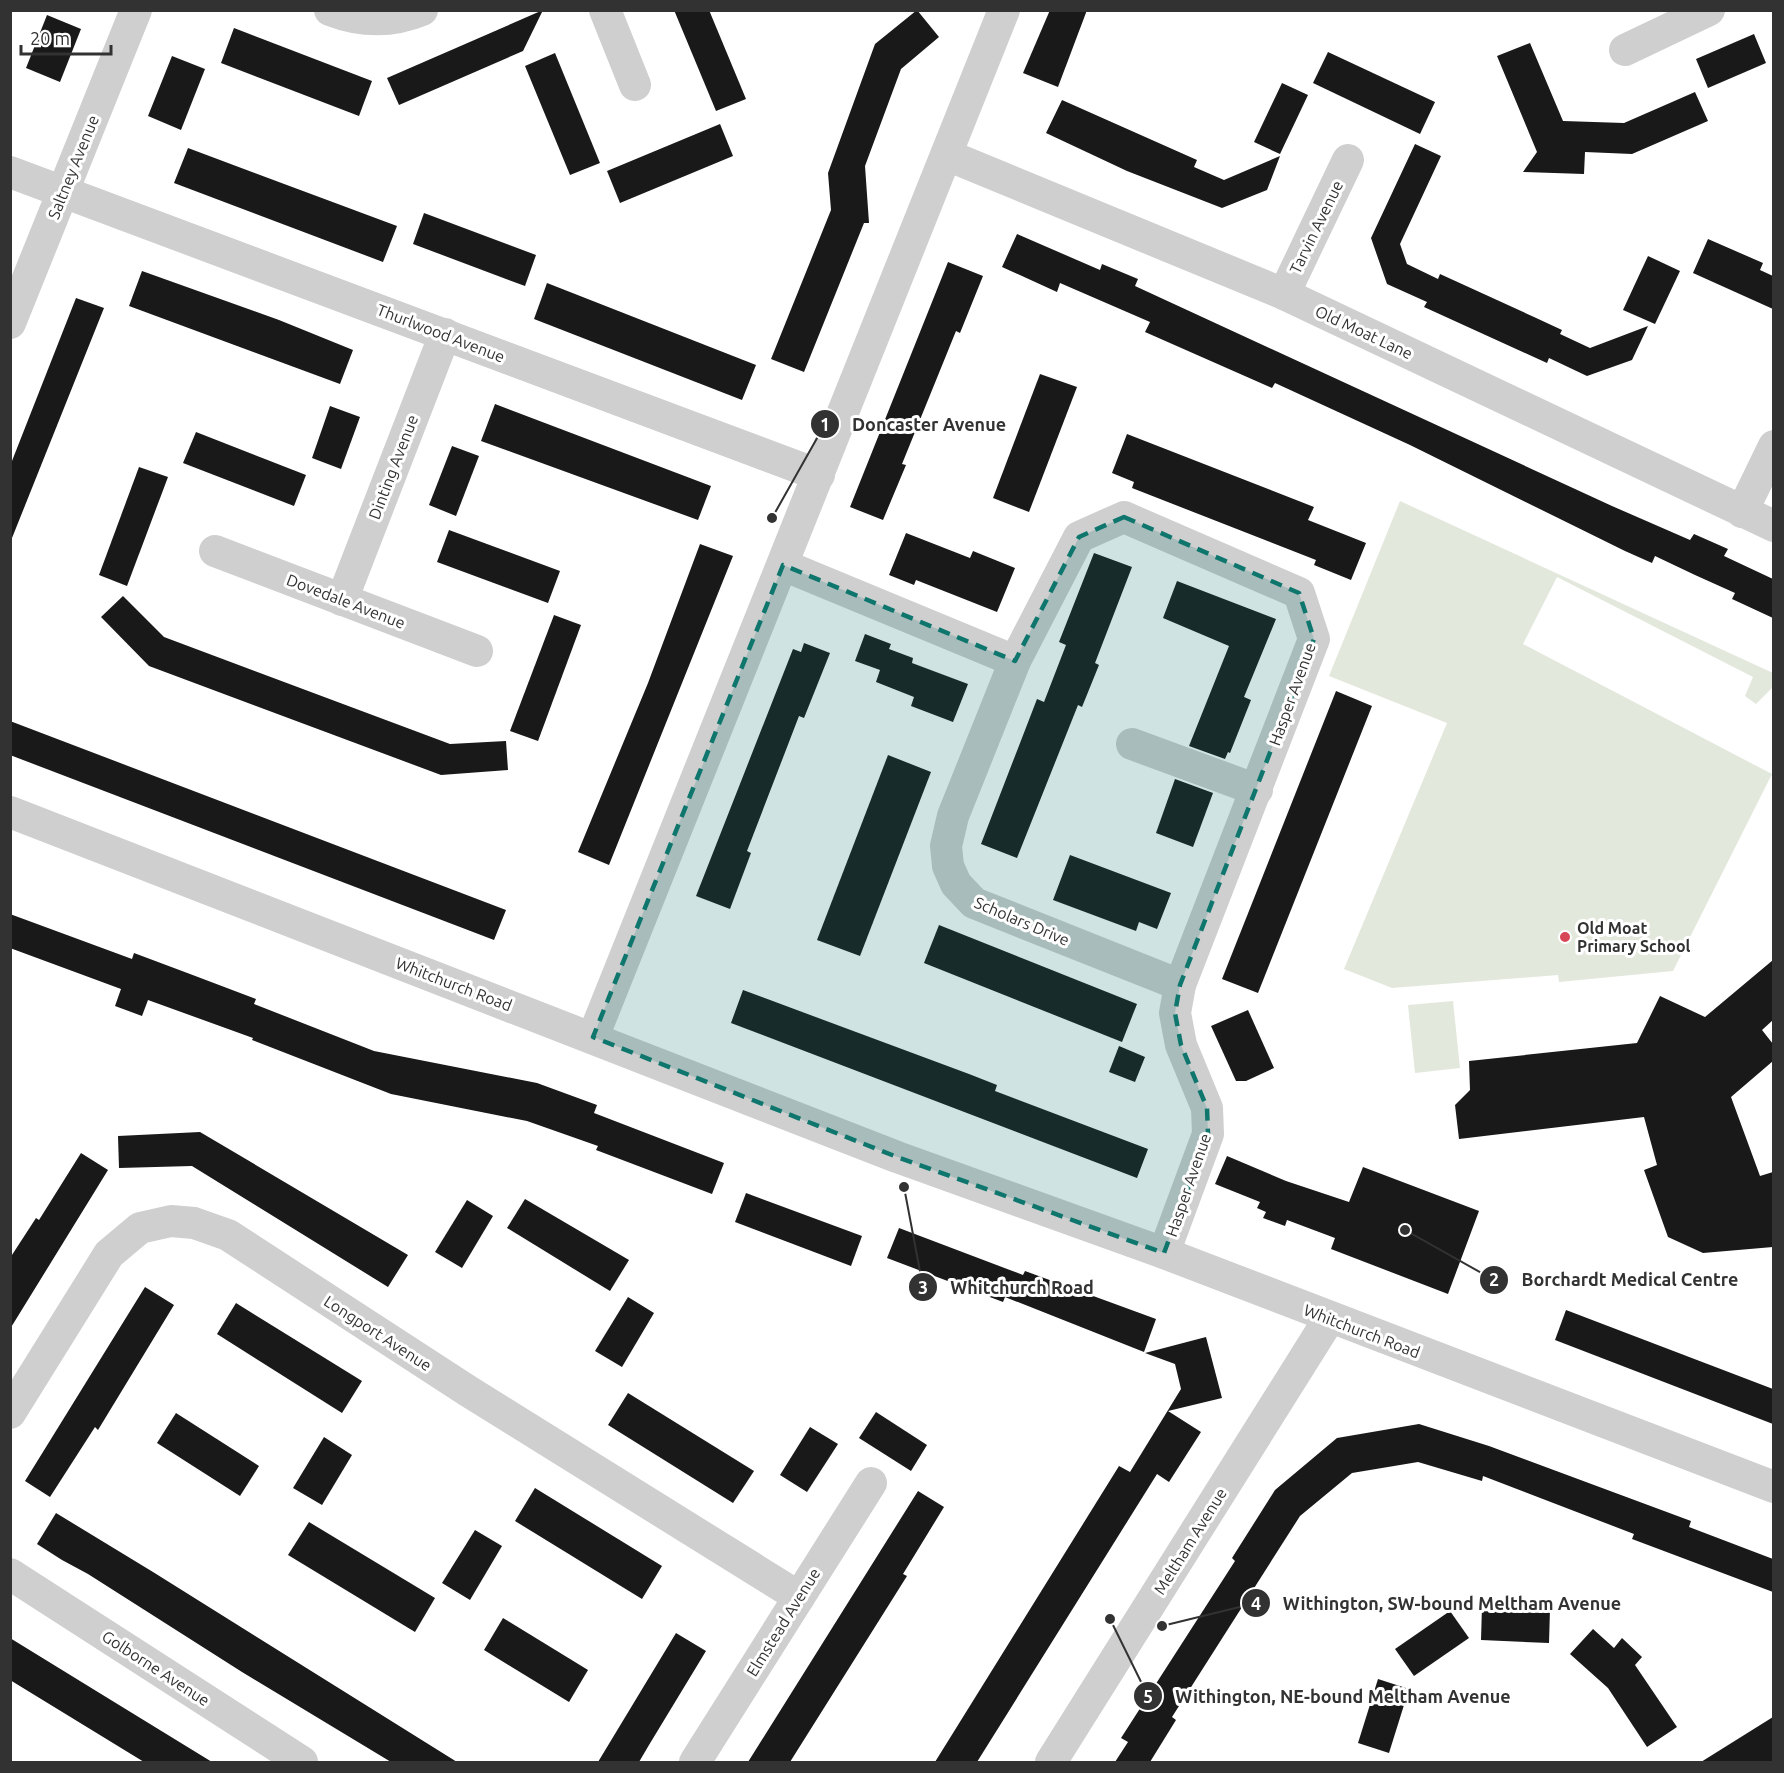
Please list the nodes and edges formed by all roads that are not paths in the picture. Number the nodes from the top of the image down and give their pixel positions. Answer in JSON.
{"nodes":[{"id":1,"x":136,"y":10,"type":"edge"},
{"id":2,"x":330,"y":10,"type":"edge"},
{"id":3,"x":422,"y":10,"type":"edge"},
{"id":4,"x":604,"y":10,"type":"edge"},
{"id":5,"x":1004,"y":10,"type":"edge"},
{"id":6,"x":1709,"y":10,"type":"edge"},
{"id":7,"x":1625,"y":50,"type":"dead end"},
{"id":8,"x":635,"y":85,"type":"dead end"},
{"id":9,"x":947,"y":155,"type":"junction"},
{"id":10,"x":1348,"y":160,"type":"dead end"},
{"id":11,"x":10,"y":172,"type":"edge"},
{"id":12,"x":63,"y":192,"type":"junction"},
{"id":13,"x":1284,"y":294,"type":"junction"},
{"id":14,"x":10,"y":323,"type":"edge"},
{"id":15,"x":445,"y":334,"type":"junction"},
{"id":16,"x":1773,"y":447,"type":"edge"},
{"id":17,"x":819,"y":475,"type":"junction"},
{"id":18,"x":1742,"y":512,"type":"junction"},
{"id":19,"x":1773,"y":526,"type":"edge"},
{"id":20,"x":215,"y":551,"type":"dead end"},
{"id":21,"x":783,"y":565,"type":"junction"},
{"id":22,"x":342,"y":600,"type":"junction"},
{"id":23,"x":477,"y":651,"type":"dead end"},
{"id":24,"x":1014,"y":661,"type":"junction"},
{"id":25,"x":1132,"y":744,"type":"dead end"},
{"id":26,"x":1257,"y":790,"type":"junction"},
{"id":27,"x":10,"y":813,"type":"edge"},
{"id":28,"x":1180,"y":985,"type":"junction"},
{"id":29,"x":593,"y":1037,"type":"junction"},
{"id":30,"x":1164,"y":1253,"type":"junction"},
{"id":31,"x":1329,"y":1319,"type":"junction"},
{"id":32,"x":10,"y":1413,"type":"edge"},
{"id":33,"x":872,"y":1483,"type":"dead end"},
{"id":34,"x":1773,"y":1487,"type":"edge"},
{"id":35,"x":10,"y":1575,"type":"edge"},
{"id":36,"x":799,"y":1597,"type":"junction"},
{"id":37,"x":302,"y":1762,"type":"edge"},
{"id":38,"x":695,"y":1762,"type":"edge"},
{"id":39,"x":1051,"y":1762,"type":"edge"}],
"edges":[{"from":1,"to":12,"type":"street","name":"Saltney Avenue"},
{"from":2,"to":3,"type":"street"},
{"from":4,"to":8,"type":"street"},
{"from":5,"to":9,"type":"street"},
{"from":6,"to":7,"type":"street"},
{"from":9,"to":13,"type":"street","name":"Old Moat Lane"},
{"from":9,"to":17,"type":"street"},
{"from":10,"to":13,"type":"street","name":"Tarvin Avenue"},
{"from":11,"to":12,"type":"street","name":"Thurlwood Avenue"},
{"from":12,"to":14,"type":"street","name":"Saltney Avenue"},
{"from":12,"to":15,"type":"street","name":"Thurlwood Avenue"},
{"from":13,"to":18,"type":"street","name":"Old Moat Lane"},
{"from":15,"to":17,"type":"street","name":"Thurlwood Avenue"},
{"from":15,"to":22,"type":"street","name":"Dinting Avenue"},
{"from":16,"to":18,"type":"street"},
{"from":17,"to":21,"type":"street"},
{"from":18,"to":19,"type":"street","name":"Old Moat Lane"},
{"from":20,"to":22,"type":"street","name":"Dovedale Avenue"},
{"from":21,"to":24,"type":"street"},
{"from":21,"to":29,"type":"street"},
{"from":22,"to":23,"type":"street","name":"Dovedale Avenue"},
{"from":24,"to":26,"type":"street","name":"Hasper Avenue"},
{"from":24,"to":28,"type":"street","name":"Scholars Drive"},
{"from":25,"to":26,"type":"street"},
{"from":26,"to":28,"type":"street","name":"Hasper Avenue"},
{"from":27,"to":29,"type":"street","name":"Whitchurch Road"},
{"from":28,"to":30,"type":"street","name":"Hasper Avenue"},
{"from":29,"to":30,"type":"street","name":"Whitchurch Road"},
{"from":30,"to":31,"type":"street","name":"Whitchurch Road"},
{"from":31,"to":34,"type":"street","name":"Whitchurch Road"},
{"from":31,"to":39,"type":"street","name":"Meltham Avenue"},
{"from":32,"to":36,"type":"street","name":"Longport Avenue"},
{"from":33,"to":36,"type":"street","name":"Elmstead Avenue"},
{"from":35,"to":37,"type":"street","name":"Golborne Avenue"},
{"from":36,"to":38,"type":"street","name":"Elmstead Avenue"}]}
